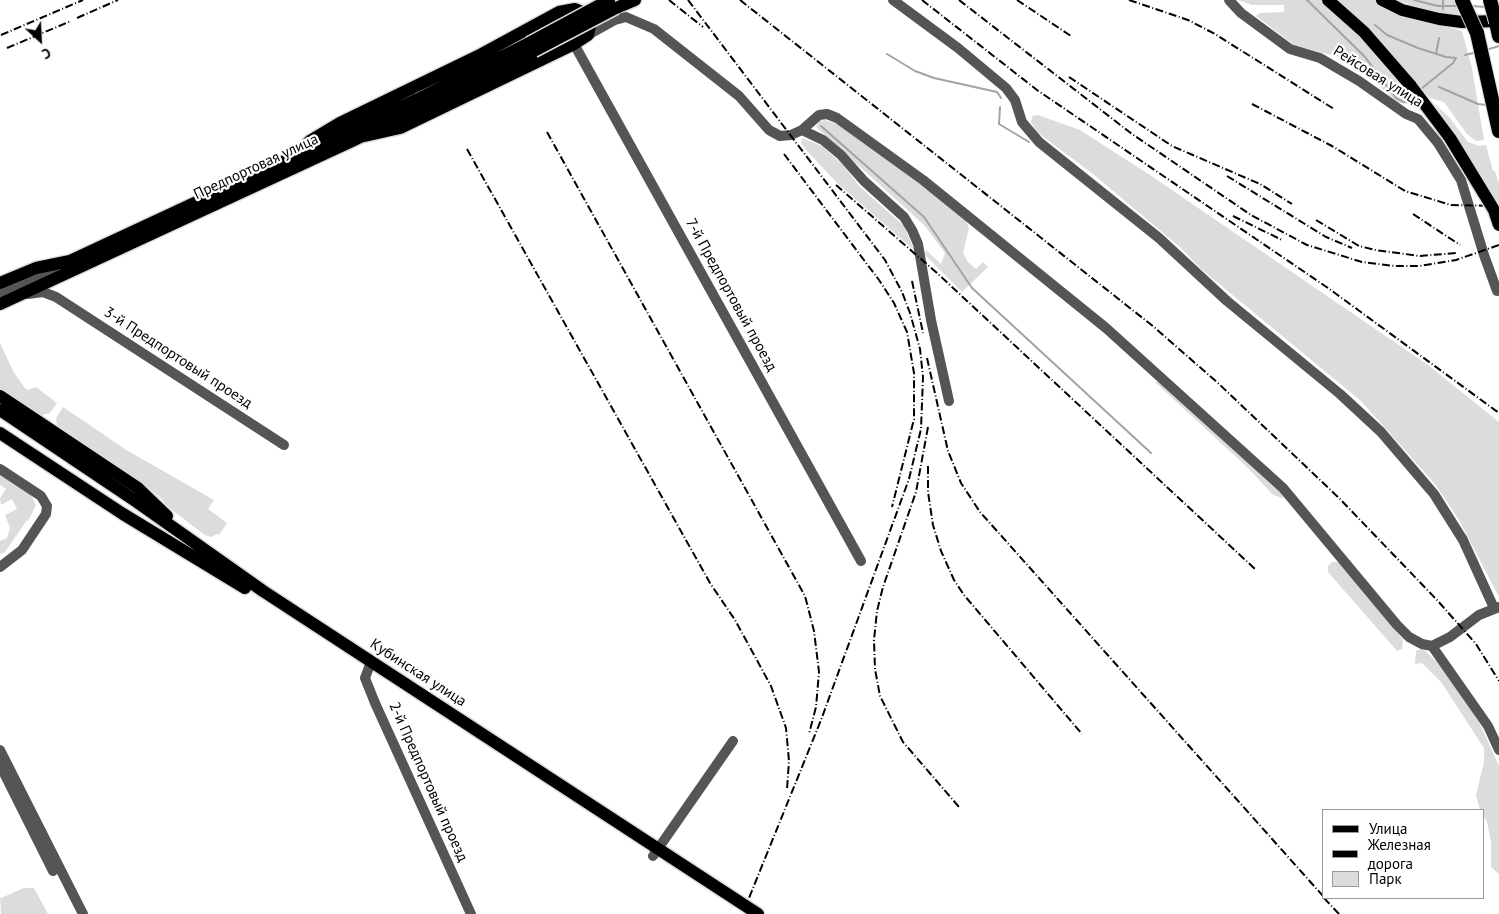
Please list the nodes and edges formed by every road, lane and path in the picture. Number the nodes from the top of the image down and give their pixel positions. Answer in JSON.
{"nodes":[{"id":1,"x":629,"y":0,"type":"edge"},
{"id":2,"x":635,"y":0,"type":"edge"},
{"id":3,"x":893,"y":0,"type":"edge"},
{"id":4,"x":1229,"y":0,"type":"edge"},
{"id":5,"x":1328,"y":0,"type":"edge"},
{"id":6,"x":1382,"y":0,"type":"edge"},
{"id":7,"x":1462,"y":0,"type":"edge"},
{"id":8,"x":1470,"y":0,"type":"edge"},
{"id":9,"x":1490,"y":0,"type":"edge"},
{"id":10,"x":1496,"y":0,"type":"edge"},
{"id":11,"x":612,"y":4,"type":"edge"},
{"id":12,"x":1498,"y":26,"type":"edge"},
{"id":13,"x":1477,"y":33,"type":"junction"},
{"id":14,"x":588,"y":35,"type":"junction"},
{"id":15,"x":574,"y":44,"type":"junction"},
{"id":16,"x":522,"y":52,"type":"junction"},
{"id":17,"x":802,"y":130,"type":"junction"},
{"id":18,"x":1499,"y":130,"type":"edge"},
{"id":19,"x":360,"y":137,"type":"junction"},
{"id":20,"x":295,"y":155,"type":"junction"},
{"id":21,"x":1499,"y":225,"type":"edge"},
{"id":22,"x":70,"y":261,"type":"junction"},
{"id":23,"x":56,"y":278,"type":"junction"},
{"id":24,"x":0,"y":283,"type":"edge"},
{"id":25,"x":1499,"y":290,"type":"edge"},
{"id":26,"x":0,"y":293,"type":"edge"},
{"id":27,"x":56,"y":296,"type":"junction"},
{"id":28,"x":14,"y":298,"type":"junction"},
{"id":29,"x":0,"y":304,"type":"edge"},
{"id":30,"x":949,"y":401,"type":"dead end"},
{"id":31,"x":1,"y":404,"type":"edge"},
{"id":32,"x":0,"y":432,"type":"edge"},
{"id":33,"x":284,"y":445,"type":"dead end"},
{"id":34,"x":0,"y":469,"type":"edge"},
{"id":35,"x":47,"y":506,"type":"junction"},
{"id":36,"x":186,"y":536,"type":"junction"},
{"id":37,"x":0,"y":559,"type":"edge"},
{"id":38,"x":861,"y":561,"type":"dead end"},
{"id":39,"x":0,"y":567,"type":"edge"},
{"id":40,"x":1497,"y":608,"type":"edge"},
{"id":41,"x":1432,"y":646,"type":"junction"},
{"id":42,"x":369,"y":665,"type":"junction"},
{"id":43,"x":733,"y":741,"type":"dead end"},
{"id":44,"x":0,"y":750,"type":"edge"},
{"id":45,"x":1499,"y":750,"type":"edge"},
{"id":46,"x":0,"y":765,"type":"edge"},
{"id":47,"x":655,"y":853,"type":"junction"},
{"id":48,"x":75,"y":914,"type":"edge"},
{"id":49,"x":82,"y":914,"type":"edge"},
{"id":50,"x":471,"y":914,"type":"edge"},
{"id":51,"x":745,"y":914,"type":"edge"},
{"id":52,"x":758,"y":914,"type":"edge"}],
"edges":[{"from":1,"to":11,"type":"main road"},
{"from":2,"to":11,"type":"main road"},
{"from":3,"to":40,"type":"street"},
{"from":4,"to":25,"type":"street","name":"Рейсовая улица"},
{"from":5,"to":21,"type":"main road","bridge":true},
{"from":6,"to":12,"type":"main road"},
{"from":7,"to":13,"type":"highway","bridge":true},
{"from":8,"to":13,"type":"highway","bridge":true},
{"from":9,"to":12,"type":"highway","bridge":true},
{"from":10,"to":12,"type":"highway","bridge":true},
{"from":11,"to":16,"type":"main road","bridge":true},
{"from":13,"to":18,"type":"highway"},
{"from":14,"to":15,"type":"main road"},
{"from":14,"to":17,"type":"street"},
{"from":14,"to":20,"type":"main road"},
{"from":15,"to":19,"type":"main road"},
{"from":15,"to":38,"type":"street","name":"7-й Предпортовый проезд"},
{"from":16,"to":19,"type":"main road","name":"Предпортовая улица"},
{"from":16,"to":20,"type":"main road","name":"Предпортовая улица"},
{"from":17,"to":30,"type":"street"},
{"from":17,"to":41,"type":"street"},
{"from":19,"to":23,"type":"main road","name":"Предпортовая улица"},
{"from":20,"to":22,"type":"main road","name":"Предпортовая улица"},
{"from":22,"to":24,"type":"main road"},
{"from":22,"to":26,"type":"street","name":"Предпортовая улица"},
{"from":23,"to":27,"type":"street"},
{"from":23,"to":28,"type":"main road","name":"Предпортовая улица"},
{"from":27,"to":28,"type":"street","name":"3-й Предпортовый проезд"},
{"from":27,"to":33,"type":"street","name":"3-й Предпортовый проезд"},
{"from":28,"to":29,"type":"main road","name":"Предпортовая улица"},
{"from":31,"to":36,"type":"main road","name":"Кубинская улица"},
{"from":31,"to":36,"type":"main road"},
{"from":32,"to":42,"type":"main road","name":"Кубинская улица"},
{"from":34,"to":35,"type":"street"},
{"from":35,"to":37,"type":"street"},
{"from":35,"to":39,"type":"street"},
{"from":36,"to":42,"type":"main road","name":"Кубинская улица"},
{"from":40,"to":41,"type":"street"},
{"from":41,"to":45,"type":"street"},
{"from":42,"to":47,"type":"main road","name":"Кубинская улица"},
{"from":42,"to":50,"type":"street","name":"2-й Предпортовый проезд"},
{"from":43,"to":47,"type":"street"},
{"from":44,"to":49,"type":"street"},
{"from":46,"to":48,"type":"street"},
{"from":47,"to":51,"type":"main road","name":"Кубинская улица"},
{"from":47,"to":52,"type":"main road","name":"Кубинская улица"}]}
